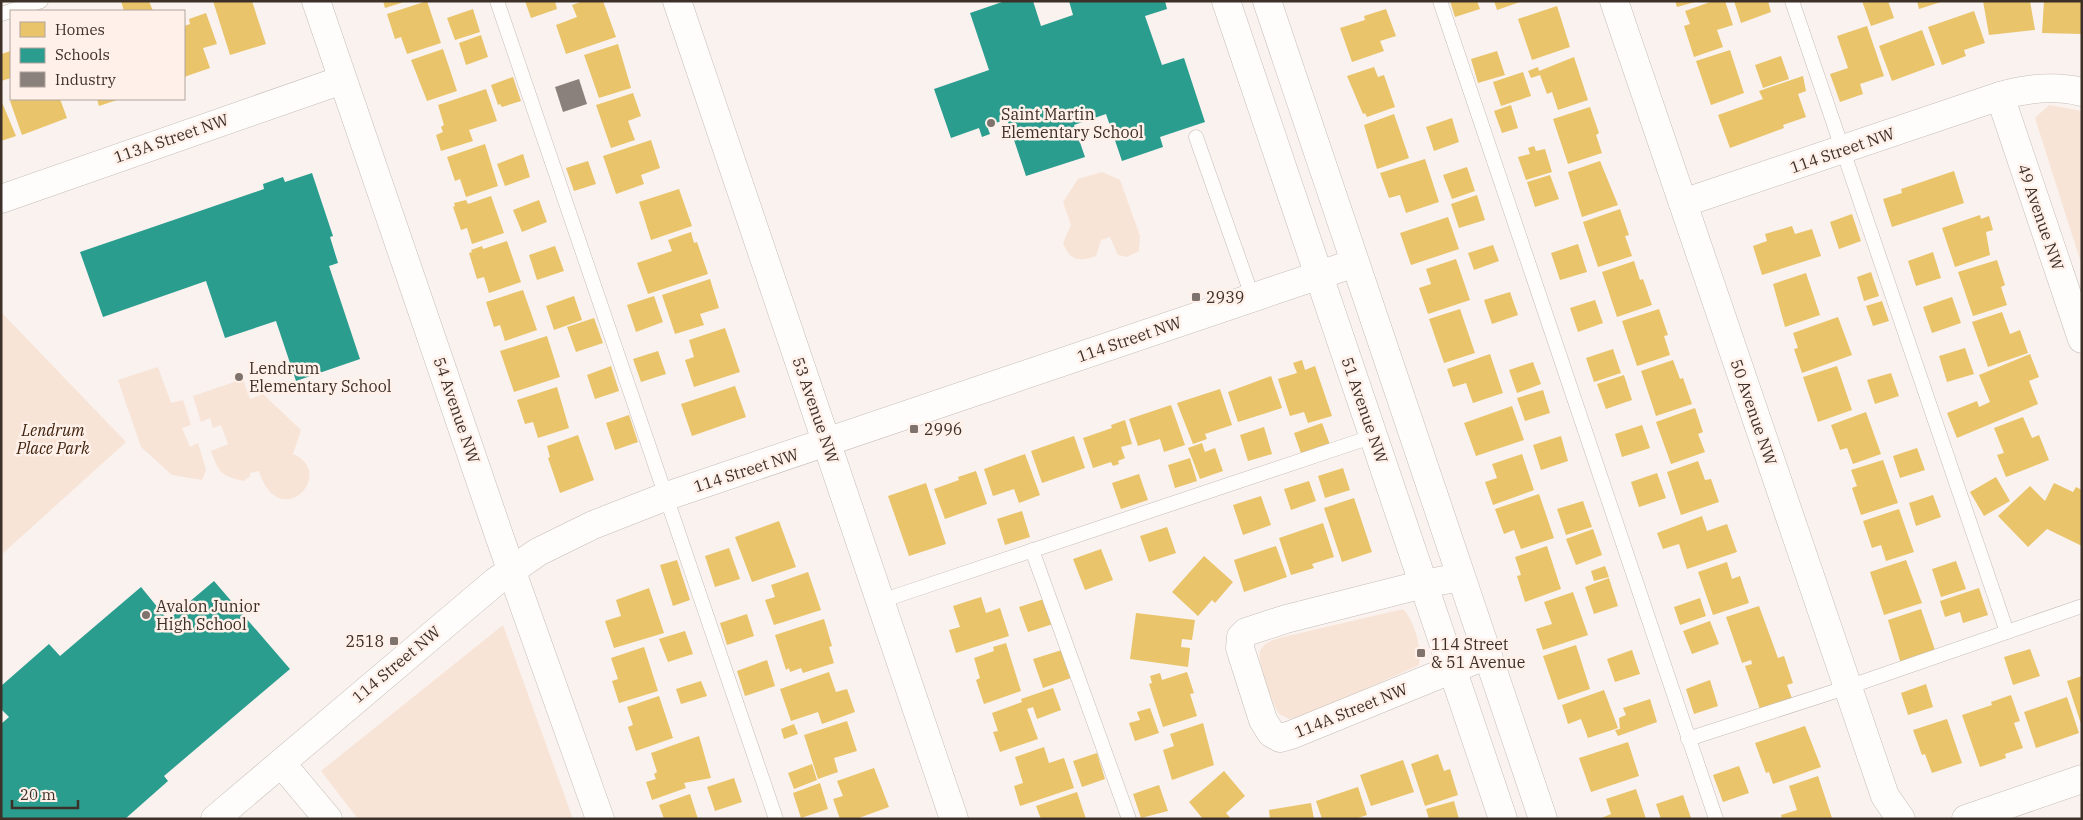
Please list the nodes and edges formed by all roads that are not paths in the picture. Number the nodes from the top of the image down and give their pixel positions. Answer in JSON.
{"nodes":[{"id":1,"x":40,"y":1,"type":"edge"},
{"id":2,"x":316,"y":1,"type":"edge"},
{"id":3,"x":497,"y":1,"type":"edge"},
{"id":4,"x":677,"y":1,"type":"edge"},
{"id":5,"x":1267,"y":1,"type":"edge"},
{"id":6,"x":1440,"y":1,"type":"edge"},
{"id":7,"x":1614,"y":1,"type":"edge"},
{"id":8,"x":1792,"y":1,"type":"edge"},
{"id":9,"x":1231,"y":3,"type":"edge"},
{"id":10,"x":13,"y":10,"type":"edge"},
{"id":11,"x":342,"y":80,"type":"junction"},
{"id":12,"x":2082,"y":92,"type":"edge"},
{"id":13,"x":2000,"y":96,"type":"junction"},
{"id":14,"x":1196,"y":137,"type":"dead end"},
{"id":15,"x":1843,"y":149,"type":"junction"},
{"id":16,"x":1,"y":199,"type":"edge"},
{"id":17,"x":1683,"y":203,"type":"junction"},
{"id":18,"x":1354,"y":263,"type":"junction"},
{"id":19,"x":1319,"y":274,"type":"junction"},
{"id":20,"x":1252,"y":296,"type":"junction"},
{"id":21,"x":2082,"y":339,"type":"edge"},
{"id":22,"x":1374,"y":436,"type":"junction"},
{"id":23,"x":827,"y":442,"type":"junction"},
{"id":24,"x":667,"y":496,"type":"junction"},
{"id":25,"x":1032,"y":550,"type":"junction"},
{"id":26,"x":512,"y":570,"type":"junction"},
{"id":27,"x":1460,"y":577,"type":"junction"},
{"id":28,"x":1424,"y":584,"type":"junction"},
{"id":29,"x":881,"y":601,"type":"junction"},
{"id":30,"x":2082,"y":606,"type":"edge"},
{"id":31,"x":2006,"y":632,"type":"junction"},
{"id":32,"x":1487,"y":655,"type":"junction"},
{"id":33,"x":1452,"y":669,"type":"junction"},
{"id":34,"x":1848,"y":687,"type":"junction"},
{"id":35,"x":1688,"y":739,"type":"junction"},
{"id":36,"x":280,"y":763,"type":"junction"},
{"id":37,"x":2082,"y":780,"type":"edge"},
{"id":38,"x":215,"y":819,"type":"edge"},
{"id":39,"x":328,"y":819,"type":"edge"},
{"id":40,"x":600,"y":819,"type":"edge"},
{"id":41,"x":776,"y":819,"type":"edge"},
{"id":42,"x":954,"y":819,"type":"edge"},
{"id":43,"x":1129,"y":819,"type":"edge"},
{"id":44,"x":1503,"y":819,"type":"edge"},
{"id":45,"x":1543,"y":819,"type":"edge"},
{"id":46,"x":1716,"y":819,"type":"edge"},
{"id":47,"x":1901,"y":819,"type":"edge"},
{"id":48,"x":1966,"y":819,"type":"edge"}],
"edges":[{"from":1,"to":10,"type":"lane"},
{"from":2,"to":11,"type":"street","name":"54 Avenue NW"},
{"from":3,"to":24,"type":"lane"},
{"from":4,"to":23,"type":"street","name":"53 Avenue NW"},
{"from":5,"to":18,"type":"street"},
{"from":6,"to":35,"type":"lane"},
{"from":7,"to":17,"type":"street","name":"50 Avenue NW"},
{"from":8,"to":15,"type":"lane"},
{"from":9,"to":19,"type":"street","name":"51 Avenue NW"},
{"from":11,"to":16,"type":"street","name":"113A Street NW"},
{"from":11,"to":26,"type":"street","name":"54 Avenue NW"},
{"from":12,"to":13,"type":"street","name":"114 Street NW"},
{"from":13,"to":15,"type":"street","name":"114 Street NW"},
{"from":13,"to":21,"type":"street","name":"49 Avenue NW"},
{"from":14,"to":20,"type":"lane"},
{"from":15,"to":17,"type":"street","name":"114 Street NW"},
{"from":15,"to":31,"type":"lane"},
{"from":17,"to":34,"type":"street","name":"50 Avenue NW"},
{"from":18,"to":19,"type":"street","name":"114 Street NW"},
{"from":18,"to":27,"type":"street"},
{"from":19,"to":20,"type":"street","name":"114 Street NW"},
{"from":19,"to":22,"type":"street","name":"51 Avenue NW"},
{"from":20,"to":23,"type":"street","name":"114 Street NW"},
{"from":22,"to":25,"type":"lane"},
{"from":22,"to":28,"type":"street","name":"51 Avenue NW"},
{"from":23,"to":24,"type":"street","name":"114 Street NW"},
{"from":23,"to":29,"type":"street","name":"53 Avenue NW"},
{"from":24,"to":26,"type":"street","name":"114 Street NW"},
{"from":24,"to":41,"type":"lane"},
{"from":25,"to":29,"type":"lane"},
{"from":25,"to":43,"type":"lane"},
{"from":26,"to":36,"type":"street","name":"114 Street NW"},
{"from":26,"to":40,"type":"street","name":"54 Avenue NW"},
{"from":27,"to":28,"type":"street","name":"114A Street NW"},
{"from":27,"to":32,"type":"street"},
{"from":28,"to":33,"type":"street","name":"51 Avenue NW"},
{"from":28,"to":33,"type":"street","name":"114A Street NW"},
{"from":29,"to":42,"type":"street","name":"53 Avenue NW"},
{"from":30,"to":31,"type":"lane"},
{"from":31,"to":34,"type":"lane"},
{"from":32,"to":33,"type":"street","name":"114A Street NW"},
{"from":32,"to":45,"type":"street"},
{"from":33,"to":44,"type":"street","name":"51 Avenue NW"},
{"from":34,"to":35,"type":"lane"},
{"from":34,"to":47,"type":"street","name":"50 Avenue NW"},
{"from":35,"to":46,"type":"lane"},
{"from":36,"to":38,"type":"street","name":"114 Street NW"},
{"from":36,"to":39,"type":"street"},
{"from":37,"to":48,"type":"street"}]}
